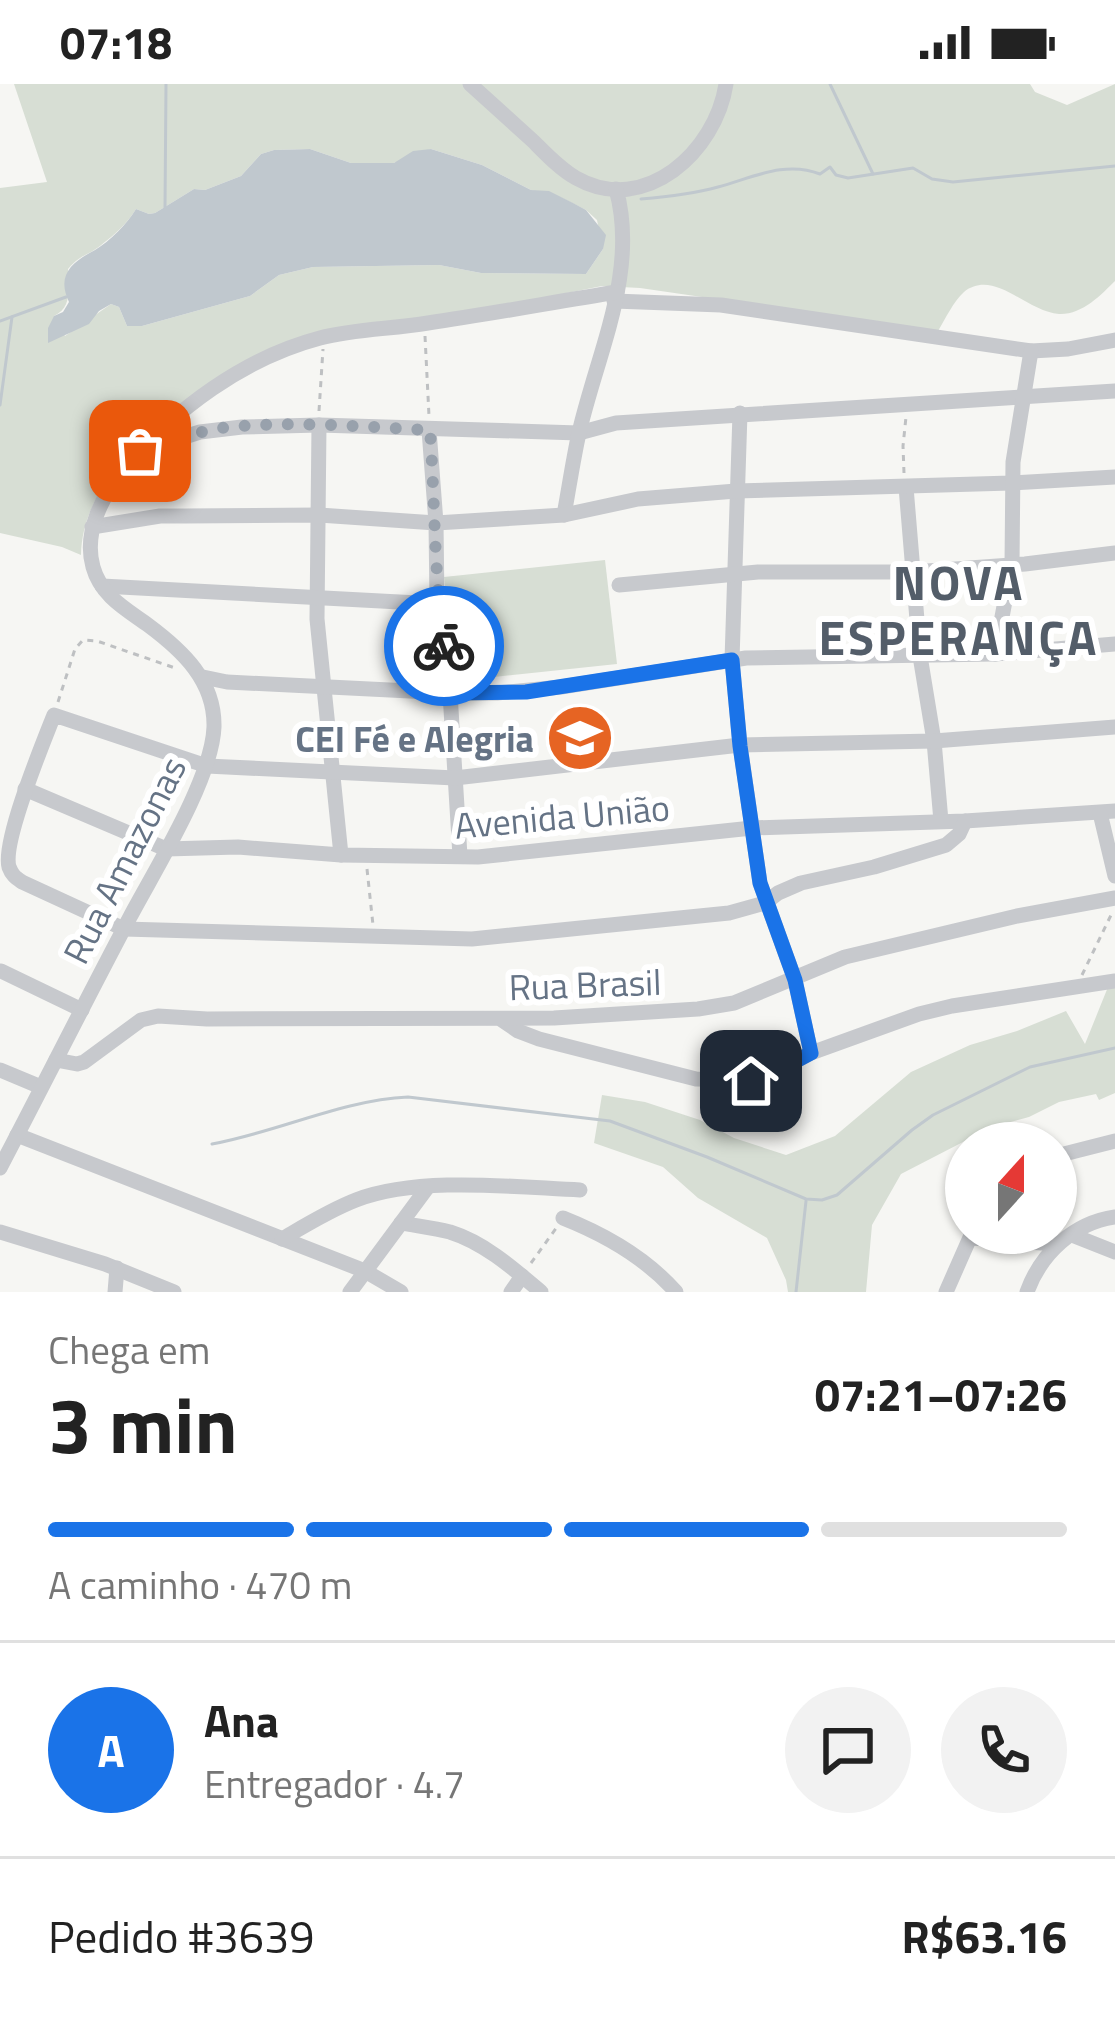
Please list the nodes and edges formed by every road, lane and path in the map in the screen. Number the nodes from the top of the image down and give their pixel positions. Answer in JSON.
{"nodes":[{"id":1,"x":470,"y":84,"type":"edge"},
{"id":2,"x":726,"y":84,"type":"edge"},
{"id":3,"x":616,"y":189,"type":"junction"},
{"id":4,"x":615,"y":297,"type":"junction"},
{"id":5,"x":425,"y":324,"type":"junction"},
{"id":6,"x":323,"y":337,"type":"junction"},
{"id":7,"x":1115,"y":340,"type":"edge"},
{"id":8,"x":1031,"y":351,"type":"junction"},
{"id":9,"x":1115,"y":391,"type":"edge"},
{"id":10,"x":1022,"y":398,"type":"junction"},
{"id":11,"x":909,"y":403,"type":"junction"},
{"id":12,"x":740,"y":413,"type":"junction"},
{"id":13,"x":319,"y":425,"type":"junction"},
{"id":14,"x":430,"y":430,"type":"junction"},
{"id":15,"x":579,"y":433,"type":"junction"},
{"id":16,"x":140,"y":451,"type":"junction"},
{"id":17,"x":1115,"y":477,"type":"edge"},
{"id":18,"x":1011,"y":483,"type":"junction"},
{"id":19,"x":906,"y":487,"type":"junction"},
{"id":20,"x":736,"y":491,"type":"junction"},
{"id":21,"x":319,"y":515,"type":"junction"},
{"id":22,"x":564,"y":515,"type":"junction"},
{"id":23,"x":436,"y":524,"type":"junction"},
{"id":24,"x":92,"y":527,"type":"junction"},
{"id":25,"x":1115,"y":553,"type":"edge"},
{"id":26,"x":1012,"y":564,"type":"junction"},
{"id":27,"x":913,"y":572,"type":"junction"},
{"id":28,"x":734,"y":574,"type":"junction"},
{"id":29,"x":620,"y":585,"type":"dead end"},
{"id":30,"x":102,"y":586,"type":"junction"},
{"id":31,"x":316,"y":600,"type":"junction"},
{"id":32,"x":437,"y":604,"type":"junction"},
{"id":33,"x":1115,"y":644,"type":"edge"},
{"id":34,"x":995,"y":654,"type":"junction"},
{"id":35,"x":920,"y":656,"type":"junction"},
{"id":36,"x":732,"y":660,"type":"junction"},
{"id":37,"x":203,"y":677,"type":"junction"},
{"id":38,"x":325,"y":686,"type":"junction"},
{"id":39,"x":450,"y":693,"type":"junction"},
{"id":40,"x":54,"y":715,"type":"junction"},
{"id":41,"x":1115,"y":727,"type":"edge"},
{"id":42,"x":934,"y":741,"type":"junction"},
{"id":43,"x":740,"y":746,"type":"junction"},
{"id":44,"x":207,"y":766,"type":"junction"},
{"id":45,"x":334,"y":771,"type":"junction"},
{"id":46,"x":454,"y":778,"type":"junction"},
{"id":47,"x":25,"y":789,"type":"junction"},
{"id":48,"x":1107,"y":812,"type":"edge"},
{"id":49,"x":941,"y":821,"type":"junction"},
{"id":50,"x":965,"y":821,"type":"junction"},
{"id":51,"x":752,"y":828,"type":"junction"},
{"id":52,"x":166,"y":849,"type":"junction"},
{"id":53,"x":341,"y":855,"type":"junction"},
{"id":54,"x":366,"y":855,"type":"junction"},
{"id":55,"x":460,"y":856,"type":"junction"},
{"id":56,"x":1115,"y":876,"type":"edge"},
{"id":57,"x":1115,"y":898,"type":"edge"},
{"id":58,"x":765,"y":903,"type":"junction"},
{"id":59,"x":1115,"y":908,"type":"edge"},
{"id":60,"x":124,"y":929,"type":"junction"},
{"id":61,"x":374,"y":938,"type":"junction"},
{"id":62,"x":1,"y":971,"type":"edge"},
{"id":63,"x":795,"y":980,"type":"junction"},
{"id":64,"x":1115,"y":981,"type":"edge"},
{"id":65,"x":1076,"y":987,"type":"junction"},
{"id":66,"x":82,"y":1010,"type":"junction"},
{"id":67,"x":500,"y":1018,"type":"junction"},
{"id":68,"x":811,"y":1053,"type":"junction"},
{"id":69,"x":56,"y":1060,"type":"junction"},
{"id":70,"x":0,"y":1070,"type":"edge"},
{"id":71,"x":41,"y":1088,"type":"junction"},
{"id":72,"x":17,"y":1135,"type":"junction"},
{"id":73,"x":1115,"y":1141,"type":"edge"},
{"id":74,"x":1077,"y":1151,"type":"edge"},
{"id":75,"x":0,"y":1166,"type":"edge"},
{"id":76,"x":427,"y":1188,"type":"junction"},
{"id":77,"x":580,"y":1190,"type":"dead end"},
{"id":78,"x":1115,"y":1217,"type":"edge"},
{"id":79,"x":563,"y":1218,"type":"joint"},
{"id":80,"x":401,"y":1223,"type":"junction"},
{"id":81,"x":0,"y":1232,"type":"edge"},
{"id":82,"x":1077,"y":1232,"type":"edge"},
{"id":83,"x":282,"y":1239,"type":"junction"},
{"id":84,"x":1077,"y":1243,"type":"edge"},
{"id":85,"x":1115,"y":1252,"type":"edge"},
{"id":86,"x":963,"y":1254,"type":"edge"},
{"id":87,"x":1049,"y":1254,"type":"edge"},
{"id":88,"x":117,"y":1268,"type":"junction"},
{"id":89,"x":365,"y":1271,"type":"junction"},
{"id":90,"x":522,"y":1276,"type":"junction"},
{"id":91,"x":115,"y":1292,"type":"edge"},
{"id":92,"x":174,"y":1292,"type":"edge"},
{"id":93,"x":350,"y":1292,"type":"edge"},
{"id":94,"x":401,"y":1292,"type":"edge"},
{"id":95,"x":511,"y":1292,"type":"edge"},
{"id":96,"x":541,"y":1292,"type":"edge"},
{"id":97,"x":676,"y":1292,"type":"edge"},
{"id":98,"x":946,"y":1292,"type":"edge"},
{"id":99,"x":1027,"y":1292,"type":"edge"}],
"edges":[{"from":1,"to":3,"type":"street"},
{"from":2,"to":3,"type":"street"},
{"from":3,"to":4,"type":"street"},
{"from":4,"to":5,"type":"street"},
{"from":4,"to":8,"type":"street"},
{"from":4,"to":15,"type":"street"},
{"from":5,"to":6,"type":"street"},
{"from":5,"to":14,"type":"path"},
{"from":6,"to":13,"type":"path"},
{"from":6,"to":16,"type":"street"},
{"from":7,"to":8,"type":"street"},
{"from":8,"to":10,"type":"street"},
{"from":9,"to":10,"type":"street"},
{"from":10,"to":11,"type":"street"},
{"from":10,"to":18,"type":"street"},
{"from":11,"to":12,"type":"street"},
{"from":11,"to":19,"type":"path"},
{"from":12,"to":15,"type":"street"},
{"from":12,"to":20,"type":"street"},
{"from":13,"to":14,"type":"street"},
{"from":13,"to":16,"type":"street"},
{"from":13,"to":21,"type":"street"},
{"from":14,"to":15,"type":"street"},
{"from":14,"to":23,"type":"street"},
{"from":15,"to":22,"type":"street"},
{"from":16,"to":24,"type":"street"},
{"from":17,"to":18,"type":"street"},
{"from":18,"to":19,"type":"street"},
{"from":18,"to":26,"type":"street"},
{"from":19,"to":20,"type":"street"},
{"from":19,"to":27,"type":"street"},
{"from":20,"to":22,"type":"street"},
{"from":20,"to":28,"type":"street"},
{"from":21,"to":23,"type":"street"},
{"from":21,"to":24,"type":"street"},
{"from":21,"to":31,"type":"street"},
{"from":22,"to":23,"type":"street"},
{"from":23,"to":32,"type":"street"},
{"from":24,"to":30,"type":"street"},
{"from":25,"to":26,"type":"street"},
{"from":26,"to":27,"type":"street"},
{"from":26,"to":34,"type":"street"},
{"from":27,"to":28,"type":"street"},
{"from":27,"to":35,"type":"street"},
{"from":28,"to":29,"type":"street"},
{"from":28,"to":36,"type":"street"},
{"from":30,"to":31,"type":"street"},
{"from":30,"to":37,"type":"street"},
{"from":31,"to":32,"type":"street"},
{"from":31,"to":38,"type":"street"},
{"from":32,"to":39,"type":"street"},
{"from":33,"to":34,"type":"street"},
{"from":34,"to":35,"type":"street"},
{"from":35,"to":36,"type":"street"},
{"from":35,"to":42,"type":"street"},
{"from":36,"to":39,"type":"street"},
{"from":36,"to":43,"type":"street"},
{"from":37,"to":38,"type":"street"},
{"from":37,"to":40,"type":"path"},
{"from":37,"to":44,"type":"street","name":"Rua Amazonas"},
{"from":38,"to":39,"type":"street"},
{"from":38,"to":45,"type":"street"},
{"from":39,"to":46,"type":"street"},
{"from":40,"to":44,"type":"street"},
{"from":40,"to":47,"type":"street"},
{"from":41,"to":42,"type":"street"},
{"from":42,"to":43,"type":"street"},
{"from":42,"to":49,"type":"street"},
{"from":43,"to":46,"type":"street"},
{"from":43,"to":51,"type":"street"},
{"from":44,"to":45,"type":"street"},
{"from":44,"to":52,"type":"street","name":"Rua Amazonas"},
{"from":45,"to":46,"type":"street"},
{"from":45,"to":53,"type":"street"},
{"from":46,"to":55,"type":"street"},
{"from":47,"to":52,"type":"street","name":"Avenida União"},
{"from":47,"to":60,"type":"street"},
{"from":48,"to":50,"type":"street","name":"Avenida União"},
{"from":48,"to":56,"type":"street"},
{"from":49,"to":50,"type":"street","name":"Avenida União"},
{"from":49,"to":51,"type":"street","name":"Avenida União"},
{"from":50,"to":58,"type":"street"},
{"from":51,"to":55,"type":"street","name":"Avenida União"},
{"from":51,"to":58,"type":"street"},
{"from":52,"to":53,"type":"street","name":"Avenida União"},
{"from":52,"to":60,"type":"street","name":"Rua Amazonas"},
{"from":53,"to":54,"type":"street","name":"Avenida União"},
{"from":54,"to":55,"type":"street","name":"Avenida União"},
{"from":54,"to":61,"type":"path"},
{"from":57,"to":63,"type":"street","name":"Rua Brasil"},
{"from":58,"to":61,"type":"street"},
{"from":58,"to":63,"type":"street"},
{"from":59,"to":65,"type":"path"},
{"from":60,"to":61,"type":"street"},
{"from":60,"to":66,"type":"street","name":"Rua Amazonas"},
{"from":62,"to":66,"type":"street"},
{"from":63,"to":67,"type":"street","name":"Rua Brasil"},
{"from":63,"to":68,"type":"street"},
{"from":64,"to":65,"type":"street"},
{"from":65,"to":68,"type":"street"},
{"from":66,"to":69,"type":"street","name":"Rua Amazonas"},
{"from":67,"to":68,"type":"street"},
{"from":67,"to":69,"type":"street","name":"Rua Brasil"},
{"from":69,"to":71,"type":"street","name":"Rua Amazonas"},
{"from":70,"to":71,"type":"street"},
{"from":71,"to":72,"type":"street","name":"Rua Amazonas"},
{"from":72,"to":75,"type":"street","name":"Rua Amazonas"},
{"from":72,"to":83,"type":"street"},
{"from":73,"to":74,"type":"street"},
{"from":76,"to":77,"type":"street"},
{"from":76,"to":80,"type":"street"},
{"from":76,"to":83,"type":"street"},
{"from":78,"to":82,"type":"street"},
{"from":79,"to":90,"type":"path"},
{"from":79,"to":97,"type":"street"},
{"from":80,"to":89,"type":"street"},
{"from":80,"to":90,"type":"street"},
{"from":81,"to":88,"type":"street"},
{"from":83,"to":89,"type":"street"},
{"from":84,"to":85,"type":"street"},
{"from":86,"to":98,"type":"street"},
{"from":87,"to":99,"type":"street"},
{"from":88,"to":91,"type":"street"},
{"from":88,"to":92,"type":"street"},
{"from":89,"to":93,"type":"street"},
{"from":89,"to":94,"type":"street"},
{"from":90,"to":95,"type":"street"},
{"from":90,"to":96,"type":"street"}]}
